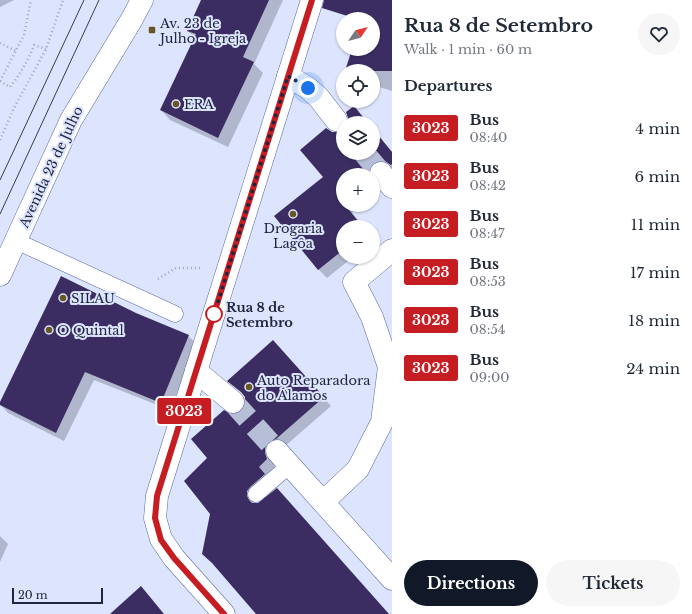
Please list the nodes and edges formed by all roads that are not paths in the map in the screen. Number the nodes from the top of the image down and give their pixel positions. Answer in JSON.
{"nodes":[{"id":1,"x":142,"y":0,"type":"edge"},
{"id":2,"x":312,"y":0,"type":"edge"},
{"id":3,"x":288,"y":76,"type":"junction"},
{"id":4,"x":336,"y":120,"type":"dead end"},
{"id":5,"x":16,"y":241,"type":"junction"},
{"id":6,"x":392,"y":250,"type":"edge"},
{"id":7,"x":0,"y":274,"type":"edge"},
{"id":8,"x":175,"y":314,"type":"dead end"},
{"id":9,"x":196,"y":371,"type":"junction"},
{"id":10,"x":233,"y":402,"type":"tunnel mouth"},
{"id":11,"x":284,"y":458,"type":"joint"},
{"id":12,"x":256,"y":494,"type":"dead end"},
{"id":13,"x":323,"y":502,"type":"junction"},
{"id":14,"x":392,"y":579,"type":"edge"},
{"id":15,"x":224,"y":614,"type":"edge"}],
"edges":[{"from":1,"to":5,"type":"street","name":"Avenida 23 de Julho"},
{"from":2,"to":3,"type":"street"},
{"from":3,"to":4,"type":"street"},
{"from":3,"to":9,"type":"street"},
{"from":5,"to":7,"type":"street","name":"Avenida 23 de Julho"},
{"from":5,"to":8,"type":"lane"},
{"from":6,"to":13,"type":"street"},
{"from":9,"to":10,"type":"street"},
{"from":9,"to":15,"type":"street"},
{"from":11,"to":12,"type":"lane"},
{"from":11,"to":13,"type":"street"},
{"from":13,"to":14,"type":"street"}]}
